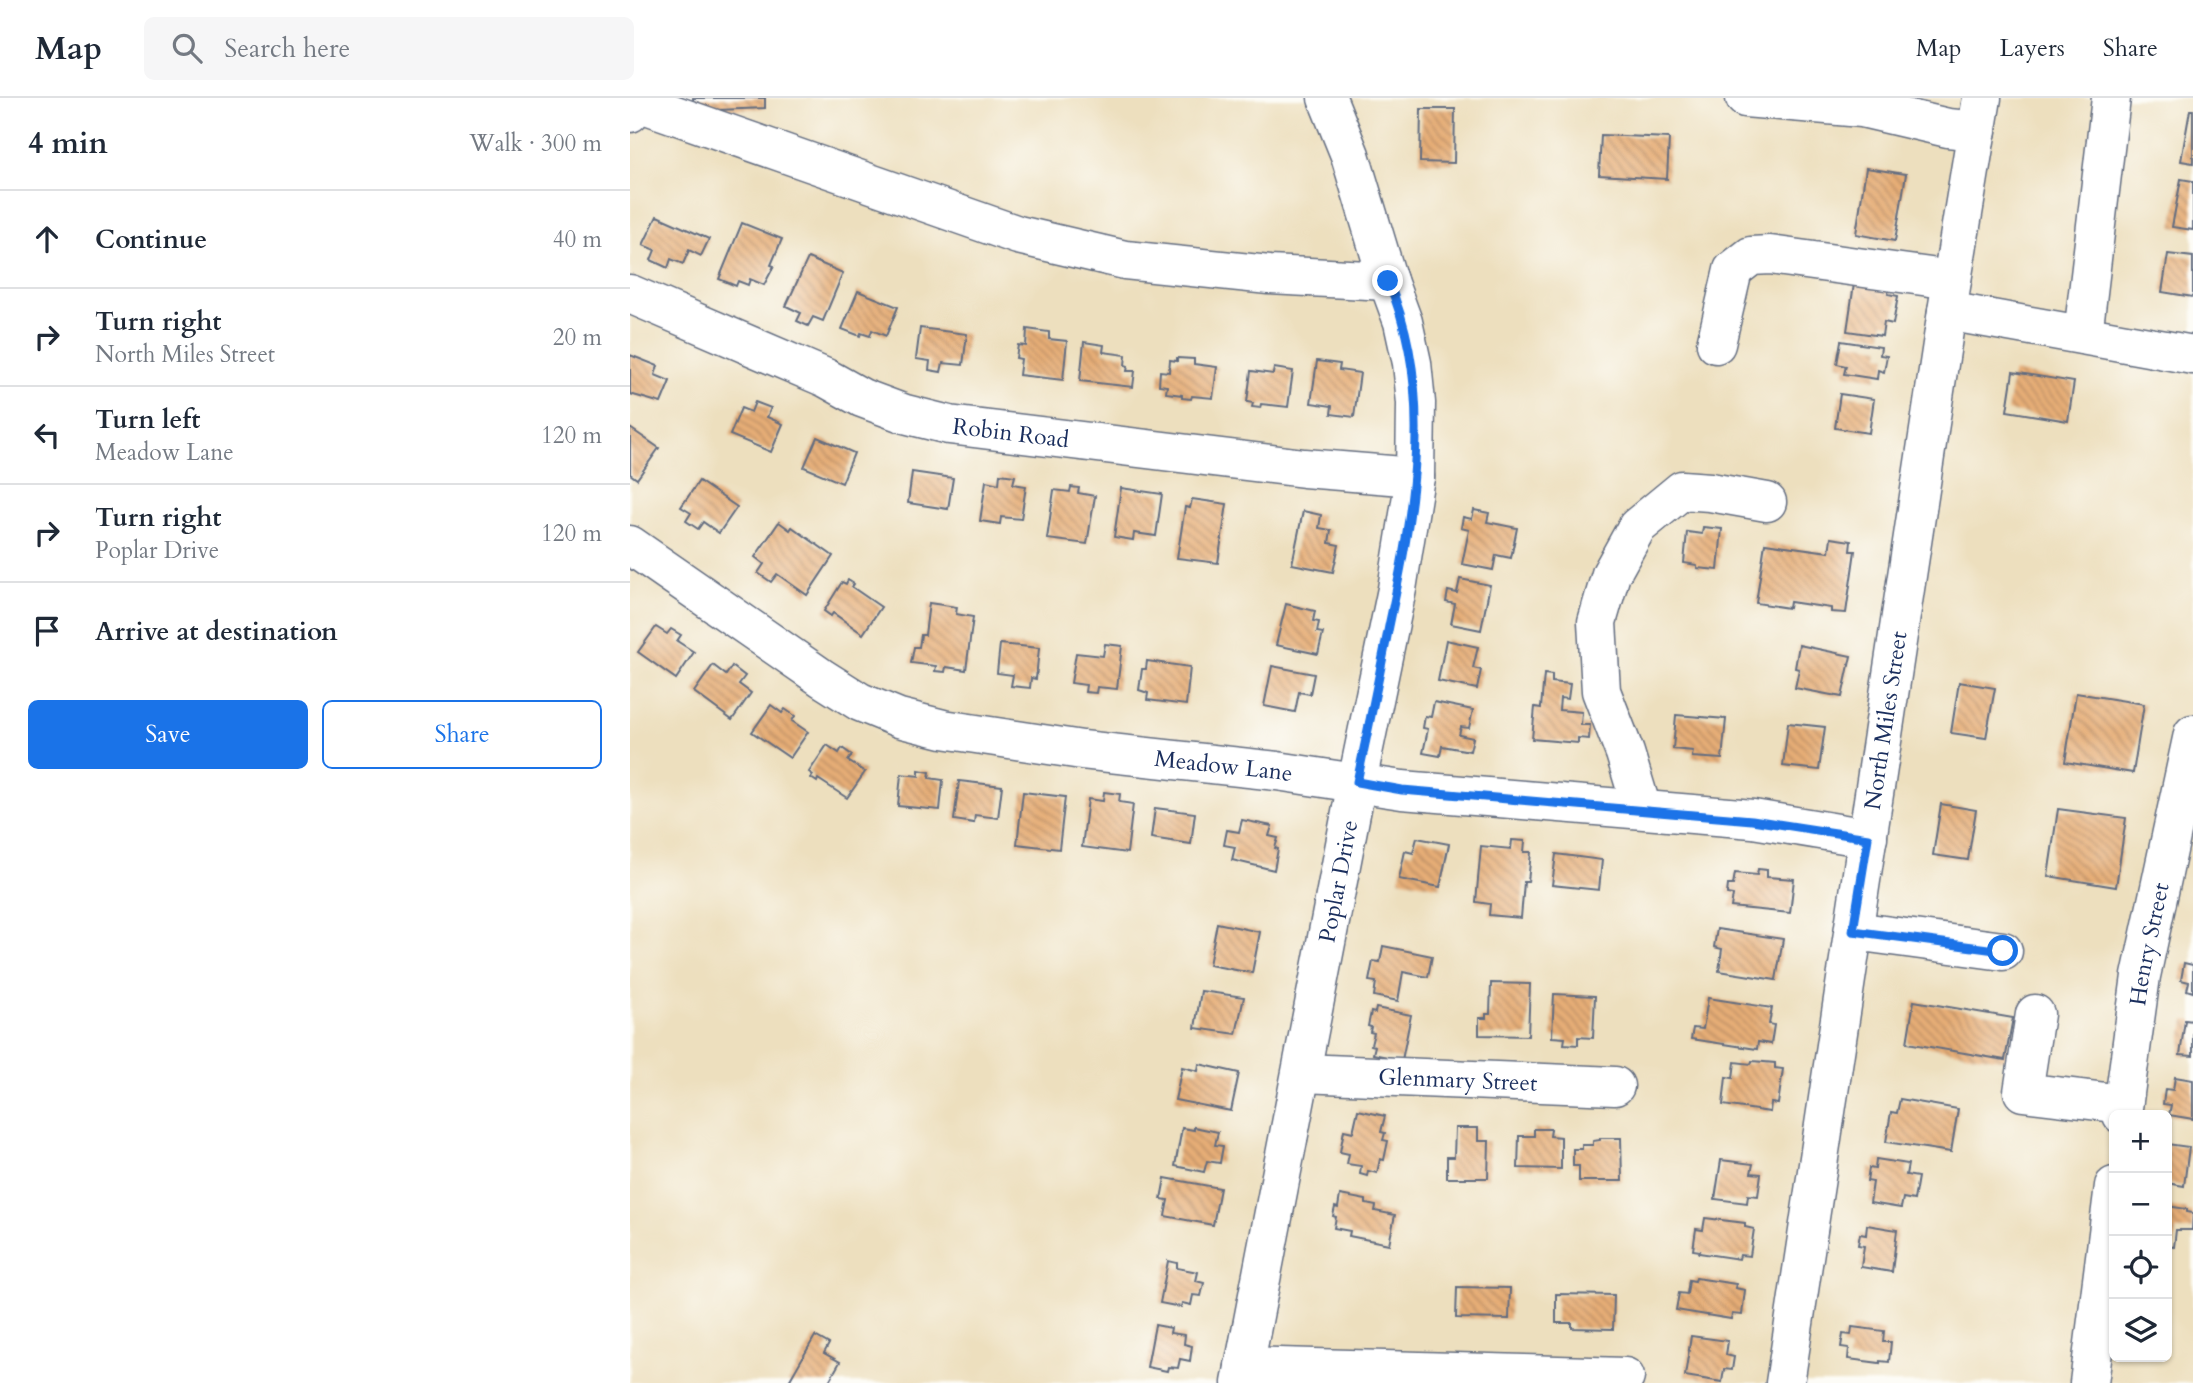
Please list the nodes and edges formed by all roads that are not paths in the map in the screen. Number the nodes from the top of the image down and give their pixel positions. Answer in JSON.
{"nodes":[{"id":1,"x":1327,"y":98,"type":"edge"},
{"id":2,"x":1745,"y":98,"type":"edge"},
{"id":3,"x":2111,"y":98,"type":"edge"},
{"id":4,"x":632,"y":107,"type":"edge"},
{"id":5,"x":1980,"y":114,"type":"edge"},
{"id":6,"x":1388,"y":281,"type":"junction"},
{"id":7,"x":630,"y":294,"type":"edge"},
{"id":8,"x":1950,"y":295,"type":"junction"},
{"id":9,"x":2082,"y":335,"type":"junction"},
{"id":10,"x":1716,"y":344,"type":"dead end"},
{"id":11,"x":2193,"y":355,"type":"edge"},
{"id":12,"x":1415,"y":477,"type":"junction"},
{"id":13,"x":1768,"y":502,"type":"dead end"},
{"id":14,"x":630,"y":545,"type":"edge"},
{"id":15,"x":2193,"y":734,"type":"edge"},
{"id":16,"x":1357,"y":782,"type":"junction"},
{"id":17,"x":1642,"y":809,"type":"junction"},
{"id":18,"x":1868,"y":838,"type":"junction"},
{"id":19,"x":1853,"y":931,"type":"junction"},
{"id":20,"x":2003,"y":951,"type":"dead end"},
{"id":21,"x":2035,"y":1014,"type":"dead end"},
{"id":22,"x":1301,"y":1073,"type":"junction"},
{"id":23,"x":1615,"y":1086,"type":"dead end"},
{"id":24,"x":2122,"y":1110,"type":"edge"},
{"id":25,"x":2109,"y":1225,"type":"edge"},
{"id":26,"x":1242,"y":1375,"type":"edge"},
{"id":27,"x":1625,"y":1377,"type":"dead end"},
{"id":28,"x":1785,"y":1383,"type":"edge"},
{"id":29,"x":2089,"y":1383,"type":"edge"}],
"edges":[{"from":1,"to":6,"type":"street","name":"Poplar Drive"},
{"from":2,"to":5,"type":"street"},
{"from":3,"to":9,"type":"street"},
{"from":4,"to":6,"type":"street"},
{"from":5,"to":8,"type":"street","name":"North Miles Street"},
{"from":6,"to":12,"type":"street","name":"Poplar Drive"},
{"from":7,"to":12,"type":"street","name":"Robin Road"},
{"from":8,"to":9,"type":"street"},
{"from":8,"to":10,"type":"street"},
{"from":8,"to":18,"type":"street","name":"North Miles Street"},
{"from":9,"to":11,"type":"street"},
{"from":12,"to":16,"type":"street","name":"Poplar Drive"},
{"from":13,"to":17,"type":"street"},
{"from":14,"to":16,"type":"street","name":"Meadow Lane"},
{"from":15,"to":24,"type":"street","name":"Henry Street"},
{"from":16,"to":17,"type":"street","name":"Meadow Lane"},
{"from":16,"to":22,"type":"street","name":"Poplar Drive"},
{"from":17,"to":18,"type":"street","name":"Meadow Lane"},
{"from":18,"to":19,"type":"street","name":"North Miles Street"},
{"from":19,"to":20,"type":"street"},
{"from":19,"to":28,"type":"street","name":"North Miles Street"},
{"from":21,"to":24,"type":"street"},
{"from":22,"to":23,"type":"street","name":"Glenmary Street"},
{"from":22,"to":26,"type":"street","name":"Poplar Drive"},
{"from":25,"to":29,"type":"street"},
{"from":26,"to":27,"type":"street"}]}
